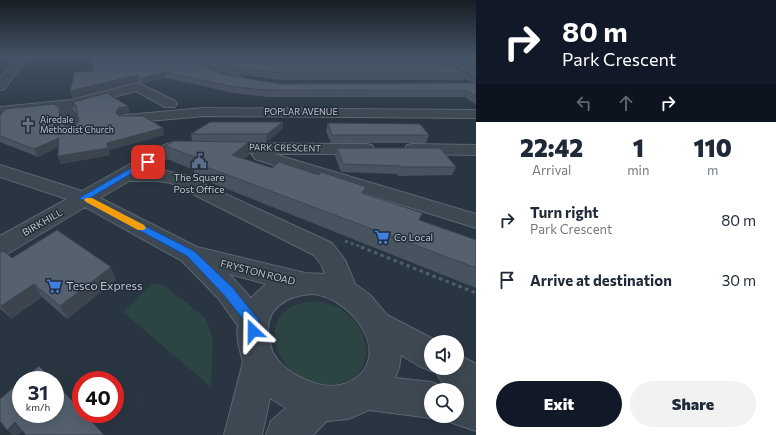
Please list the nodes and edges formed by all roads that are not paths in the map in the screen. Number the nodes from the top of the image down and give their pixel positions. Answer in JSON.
{"nodes":[{"id":1,"x":7,"y":77,"type":"edge"},
{"id":2,"x":228,"y":77,"type":"edge"},
{"id":3,"x":251,"y":82,"type":"edge"},
{"id":4,"x":461,"y":84,"type":"edge"},
{"id":5,"x":476,"y":84,"type":"edge"},
{"id":6,"x":0,"y":86,"type":"edge"},
{"id":7,"x":170,"y":104,"type":"dead end"},
{"id":8,"x":60,"y":105,"type":"junction"},
{"id":9,"x":0,"y":111,"type":"edge"},
{"id":10,"x":476,"y":114,"type":"edge"},
{"id":11,"x":126,"y":119,"type":"edge"},
{"id":12,"x":72,"y":128,"type":"edge"},
{"id":13,"x":237,"y":148,"type":"junction"},
{"id":14,"x":476,"y":150,"type":"edge"},
{"id":15,"x":0,"y":171,"type":"edge"},
{"id":16,"x":123,"y":175,"type":"junction"},
{"id":17,"x":84,"y":198,"type":"junction"},
{"id":18,"x":476,"y":221,"type":"edge"},
{"id":19,"x":0,"y":247,"type":"edge"},
{"id":20,"x":190,"y":254,"type":"junction"},
{"id":21,"x":303,"y":283,"type":"junction"},
{"id":22,"x":343,"y":291,"type":"junction"},
{"id":23,"x":253,"y":323,"type":"junction"},
{"id":24,"x":378,"y":325,"type":"junction"},
{"id":25,"x":424,"y":352,"type":"edge"},
{"id":26,"x":260,"y":361,"type":"junction"},
{"id":27,"x":462,"y":375,"type":"edge"},
{"id":28,"x":476,"y":384,"type":"edge"},
{"id":29,"x":367,"y":392,"type":"junction"},
{"id":30,"x":424,"y":399,"type":"edge"},
{"id":31,"x":320,"y":403,"type":"junction"},
{"id":32,"x":464,"y":409,"type":"edge"},
{"id":33,"x":476,"y":412,"type":"edge"},
{"id":34,"x":243,"y":435,"type":"edge"},
{"id":35,"x":285,"y":435,"type":"edge"}],
"edges":[{"from":1,"to":6,"type":"street"},
{"from":2,"to":3,"type":"street"},
{"from":4,"to":5,"type":"street"},
{"from":7,"to":8,"type":"street"},
{"from":8,"to":9,"type":"street"},
{"from":8,"to":12,"type":"street"},
{"from":10,"to":11,"type":"street","name":"POPLAR AVENUE"},
{"from":13,"to":14,"type":"street","name":"PARK CRESCENT"},
{"from":13,"to":16,"type":"street","name":"PARK CRESCENT"},
{"from":13,"to":18,"type":"street"},
{"from":15,"to":17,"type":"street","name":"FRYSTON ROAD"},
{"from":16,"to":17,"type":"street","name":"PARK CRESCENT"},
{"from":16,"to":22,"type":"street"},
{"from":17,"to":19,"type":"street","name":"BIRKHILL"},
{"from":17,"to":20,"type":"street","name":"FRYSTON ROAD"},
{"from":20,"to":21,"type":"street","name":"FRYSTON ROAD"},
{"from":20,"to":23,"type":"street","name":"FRYSTON ROAD"},
{"from":21,"to":22,"type":"street","name":"FRYSTON ROAD"},
{"from":21,"to":23,"type":"street","name":"FRYSTON ROAD"},
{"from":22,"to":24,"type":"street","name":"FRYSTON ROAD"},
{"from":23,"to":26,"type":"street","name":"FRYSTON ROAD"},
{"from":24,"to":25,"type":"street","name":"FRYSTON ROAD"},
{"from":24,"to":29,"type":"street","name":"FRYSTON ROAD"},
{"from":26,"to":31,"type":"street","name":"FRYSTON ROAD"},
{"from":26,"to":34,"type":"street"},
{"from":27,"to":28,"type":"street"},
{"from":29,"to":30,"type":"street"},
{"from":29,"to":31,"type":"street","name":"FRYSTON ROAD"},
{"from":31,"to":35,"type":"street"},
{"from":32,"to":33,"type":"street"}]}
